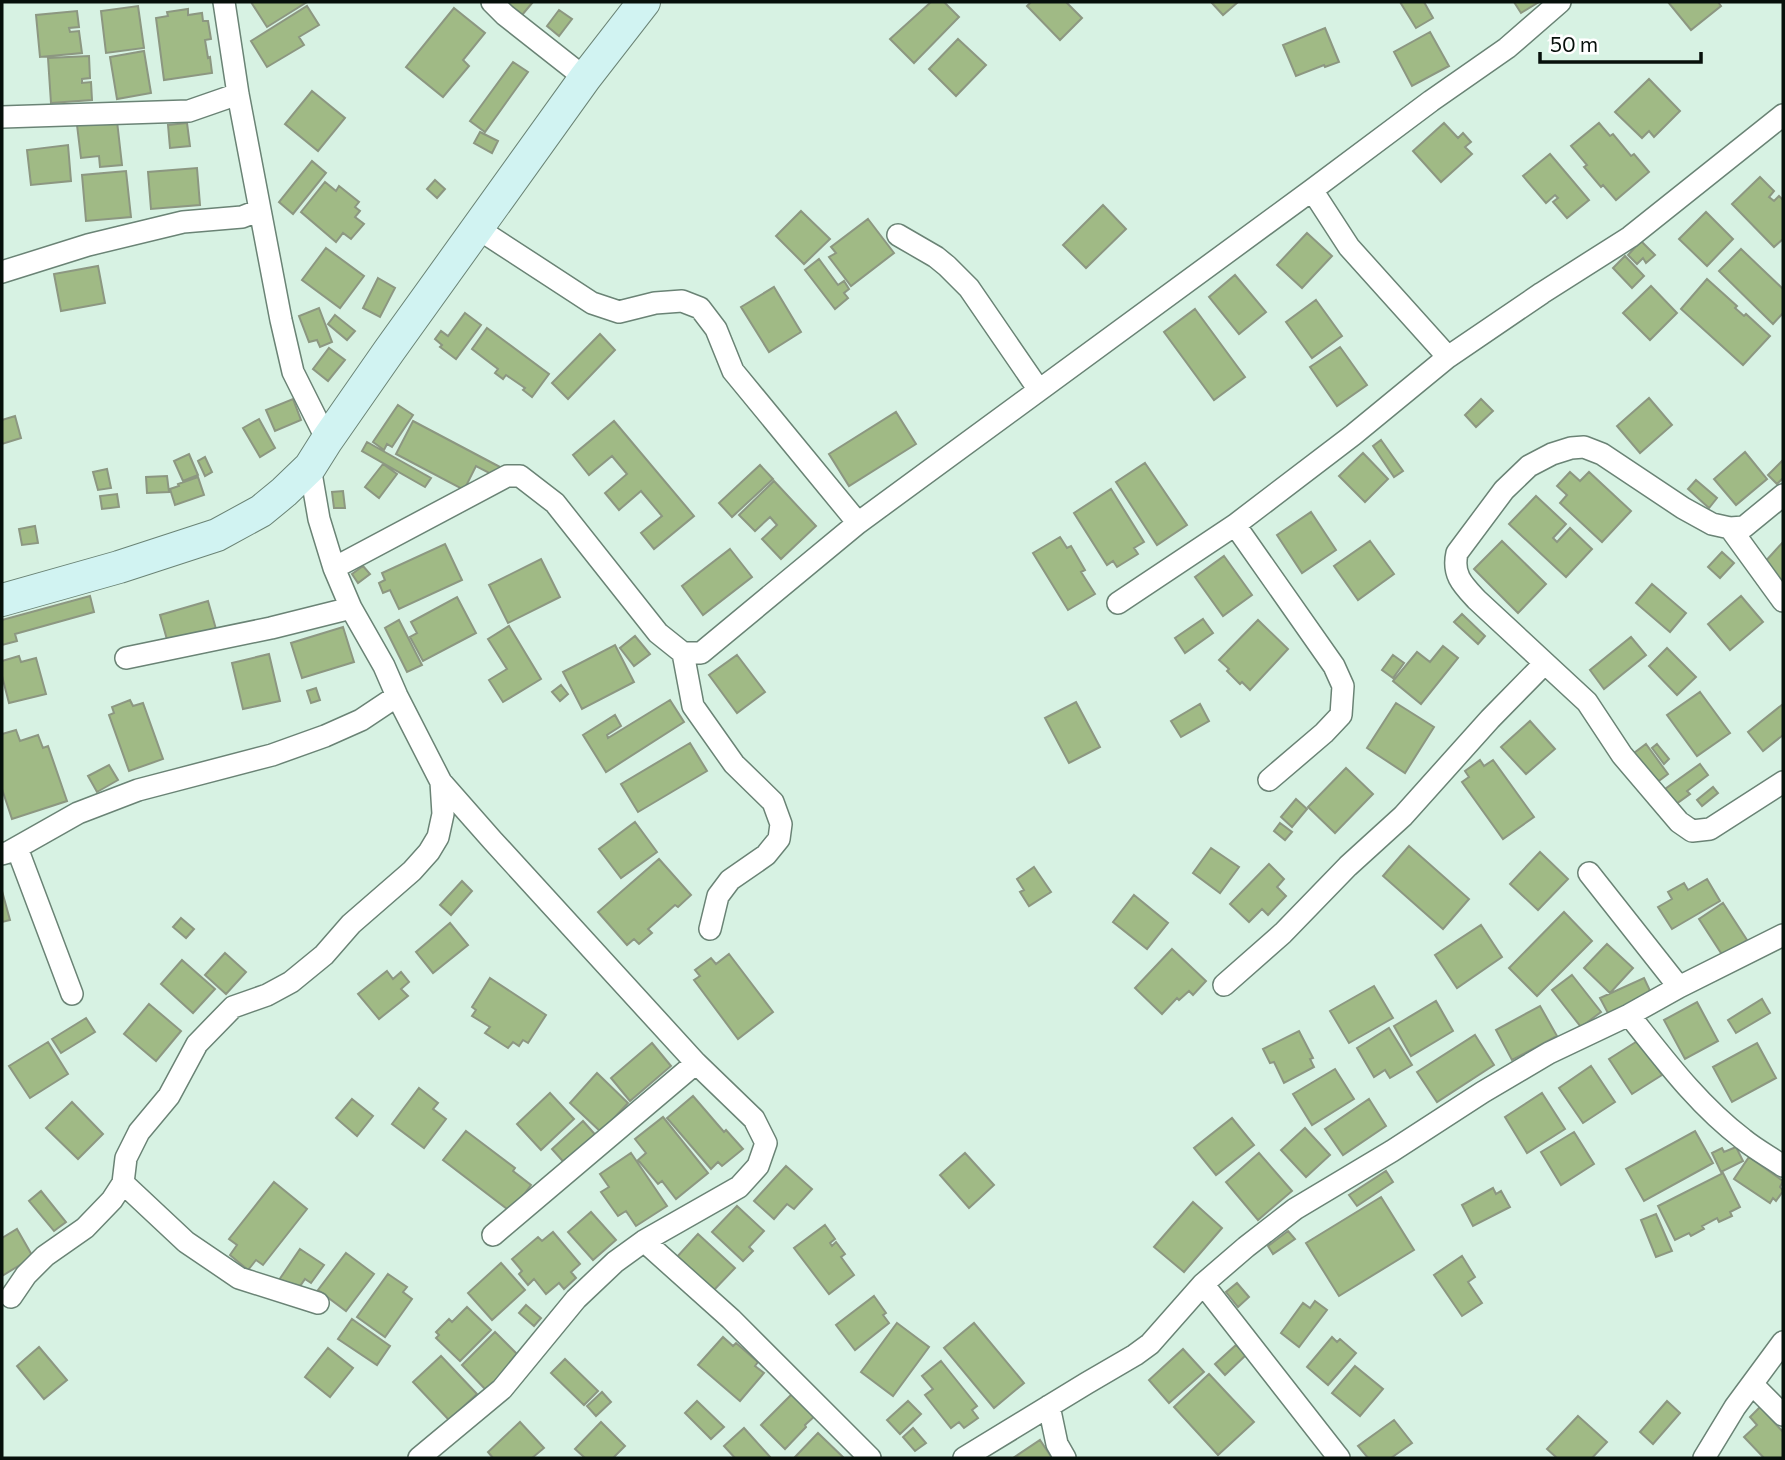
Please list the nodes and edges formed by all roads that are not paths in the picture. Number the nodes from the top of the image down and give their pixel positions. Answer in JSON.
{"nodes":[{"id":1,"x":224,"y":2,"type":"edge"},
{"id":2,"x":492,"y":2,"type":"edge"},
{"id":3,"x":644,"y":2,"type":"edge"},
{"id":4,"x":1560,"y":2,"type":"edge"},
{"id":5,"x":585,"y":78,"type":"junction"},
{"id":6,"x":238,"y":94,"type":"junction"},
{"id":7,"x":1783,"y":115,"type":"edge"},
{"id":8,"x":2,"y":117,"type":"edge"},
{"id":9,"x":1312,"y":190,"type":"junction"},
{"id":10,"x":260,"y":210,"type":"junction"},
{"id":11,"x":477,"y":228,"type":"junction"},
{"id":12,"x":898,"y":235,"type":"dead end"},
{"id":13,"x":2,"y":272,"type":"edge"},
{"id":14,"x":1448,"y":358,"type":"junction"},
{"id":15,"x":1039,"y":390,"type":"junction"},
{"id":16,"x":327,"y":440,"type":"junction"},
{"id":17,"x":310,"y":467,"type":"junction"},
{"id":18,"x":1783,"y":495,"type":"edge"},
{"id":19,"x":858,"y":523,"type":"junction"},
{"id":20,"x":1235,"y":525,"type":"junction"},
{"id":21,"x":1730,"y":528,"type":"junction"},
{"id":22,"x":334,"y":568,"type":"junction"},
{"id":23,"x":2,"y":600,"type":"edge"},
{"id":24,"x":1783,"y":601,"type":"edge"},
{"id":25,"x":1118,"y":603,"type":"dead end"},
{"id":26,"x":351,"y":608,"type":"junction"},
{"id":27,"x":682,"y":653,"type":"junction"},
{"id":28,"x":126,"y":658,"type":"dead end"},
{"id":29,"x":1545,"y":663,"type":"junction"},
{"id":30,"x":397,"y":696,"type":"junction"},
{"id":31,"x":1269,"y":780,"type":"dead end"},
{"id":32,"x":442,"y":782,"type":"junction"},
{"id":33,"x":1783,"y":782,"type":"edge"},
{"id":34,"x":9,"y":851,"type":"edge"},
{"id":35,"x":1588,"y":873,"type":"dead end"},
{"id":36,"x":709,"y":929,"type":"dead end"},
{"id":37,"x":1783,"y":935,"type":"edge"},
{"id":38,"x":1223,"y":985,"type":"dead end"},
{"id":39,"x":1679,"y":987,"type":"junction"},
{"id":40,"x":72,"y":994,"type":"dead end"},
{"id":41,"x":1629,"y":1015,"type":"junction"},
{"id":42,"x":696,"y":1063,"type":"junction"},
{"id":43,"x":1780,"y":1160,"type":"edge"},
{"id":44,"x":123,"y":1184,"type":"junction"},
{"id":45,"x":492,"y":1235,"type":"dead end"},
{"id":46,"x":644,"y":1241,"type":"junction"},
{"id":47,"x":1203,"y":1284,"type":"junction"},
{"id":48,"x":11,"y":1297,"type":"dead end"},
{"id":49,"x":318,"y":1303,"type":"dead end"},
{"id":50,"x":1783,"y":1342,"type":"edge"},
{"id":51,"x":1752,"y":1384,"type":"junction"},
{"id":52,"x":1049,"y":1406,"type":"junction"},
{"id":53,"x":1783,"y":1415,"type":"edge"},
{"id":54,"x":420,"y":1458,"type":"edge"},
{"id":55,"x":870,"y":1458,"type":"edge"},
{"id":56,"x":964,"y":1458,"type":"edge"},
{"id":57,"x":1065,"y":1458,"type":"edge"},
{"id":58,"x":1339,"y":1458,"type":"edge"},
{"id":59,"x":1704,"y":1458,"type":"edge"}],
"edges":[{"from":1,"to":6,"type":"street"},
{"from":2,"to":5,"type":"street"},
{"from":3,"to":5,"type":"main road"},
{"from":4,"to":9,"type":"street"},
{"from":5,"to":11,"type":"main road"},
{"from":6,"to":8,"type":"street"},
{"from":6,"to":10,"type":"street"},
{"from":7,"to":14,"type":"street"},
{"from":9,"to":14,"type":"street"},
{"from":9,"to":15,"type":"street"},
{"from":10,"to":13,"type":"street"},
{"from":10,"to":16,"type":"street"},
{"from":11,"to":16,"type":"main road"},
{"from":11,"to":19,"type":"street"},
{"from":12,"to":15,"type":"street"},
{"from":14,"to":20,"type":"street"},
{"from":15,"to":19,"type":"street"},
{"from":16,"to":17,"type":"main road"},
{"from":17,"to":22,"type":"street"},
{"from":17,"to":23,"type":"main road"},
{"from":18,"to":21,"type":"street"},
{"from":19,"to":27,"type":"street"},
{"from":20,"to":25,"type":"street"},
{"from":20,"to":31,"type":"street"},
{"from":21,"to":24,"type":"street"},
{"from":21,"to":29,"type":"street"},
{"from":22,"to":26,"type":"street"},
{"from":22,"to":27,"type":"street"},
{"from":26,"to":28,"type":"street"},
{"from":26,"to":30,"type":"street"},
{"from":27,"to":36,"type":"street"},
{"from":29,"to":33,"type":"street"},
{"from":29,"to":38,"type":"street"},
{"from":30,"to":32,"type":"street"},
{"from":30,"to":34,"type":"street"},
{"from":32,"to":42,"type":"street"},
{"from":32,"to":44,"type":"street"},
{"from":34,"to":40,"type":"street"},
{"from":35,"to":39,"type":"street"},
{"from":37,"to":39,"type":"street"},
{"from":39,"to":41,"type":"street"},
{"from":41,"to":43,"type":"street"},
{"from":41,"to":47,"type":"street"},
{"from":42,"to":45,"type":"street"},
{"from":42,"to":46,"type":"street"},
{"from":44,"to":48,"type":"street"},
{"from":44,"to":49,"type":"street"},
{"from":46,"to":54,"type":"street"},
{"from":46,"to":55,"type":"street"},
{"from":47,"to":52,"type":"street"},
{"from":47,"to":58,"type":"street"},
{"from":50,"to":51,"type":"street"},
{"from":51,"to":53,"type":"street"},
{"from":51,"to":59,"type":"street"},
{"from":52,"to":56,"type":"street"},
{"from":52,"to":57,"type":"street"}]}
